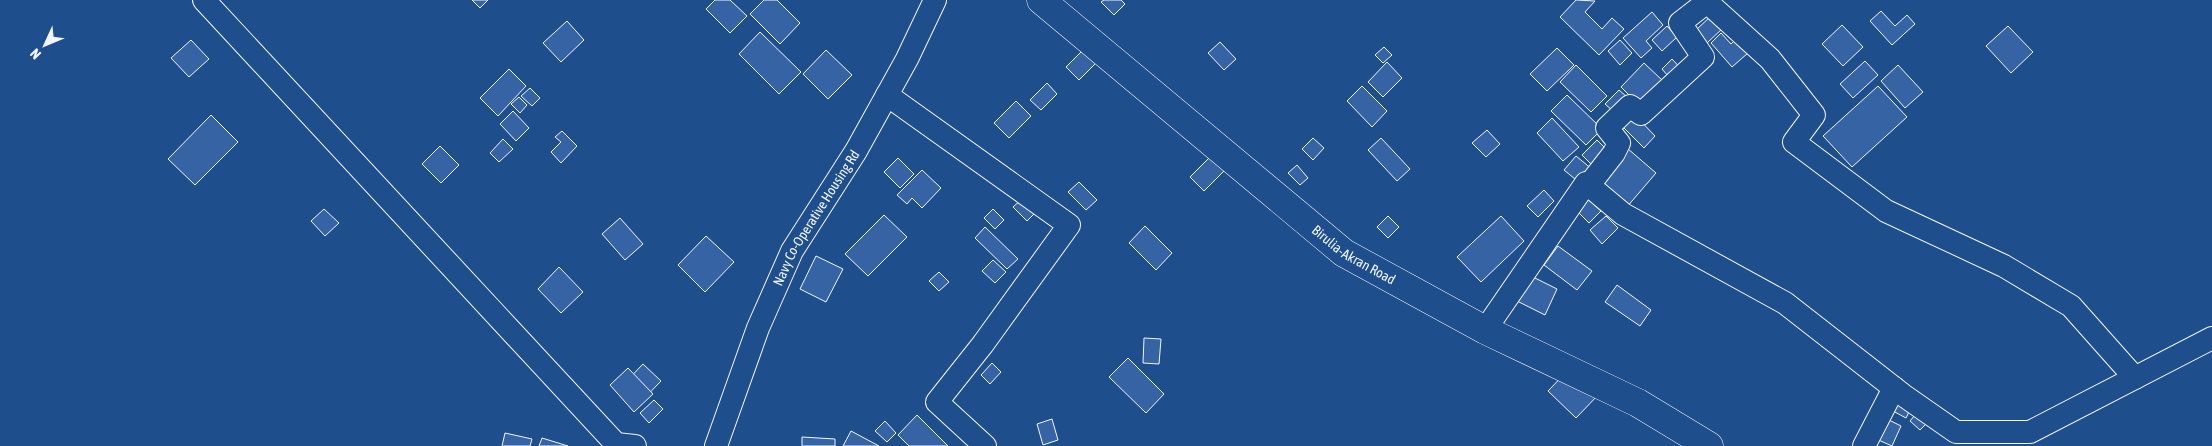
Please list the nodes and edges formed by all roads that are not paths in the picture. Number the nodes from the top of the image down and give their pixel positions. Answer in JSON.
{"nodes":[{"id":1,"x":204,"y":0,"type":"edge"},
{"id":2,"x":935,"y":0,"type":"edge"},
{"id":3,"x":1041,"y":0,"type":"edge"},
{"id":4,"x":887,"y":95,"type":"junction"},
{"id":5,"x":1589,"y":185,"type":"junction"},
{"id":6,"x":1485,"y":330,"type":"junction"},
{"id":7,"x":2212,"y":338,"type":"edge"},
{"id":8,"x":2135,"y":378,"type":"junction"},
{"id":9,"x":1894,"y":388,"type":"junction"},
{"id":10,"x":635,"y":446,"type":"edge"},
{"id":11,"x":716,"y":446,"type":"edge"},
{"id":12,"x":985,"y":446,"type":"edge"},
{"id":13,"x":1709,"y":446,"type":"edge"},
{"id":14,"x":1864,"y":446,"type":"edge"}],
"edges":[{"from":1,"to":10,"type":"street"},
{"from":2,"to":4,"type":"street","name":"Navy Co-Operative Housing Rd"},
{"from":3,"to":6,"type":"street","name":"Birulia-Akran Road"},
{"from":4,"to":11,"type":"street","name":"Navy Co-Operative Housing Rd"},
{"from":4,"to":12,"type":"street"},
{"from":5,"to":6,"type":"street"},
{"from":5,"to":8,"type":"street"},
{"from":5,"to":9,"type":"street"},
{"from":6,"to":13,"type":"street","name":"Birulia-Akran Road"},
{"from":7,"to":8,"type":"street"},
{"from":8,"to":9,"type":"street"},
{"from":9,"to":14,"type":"street"}]}
